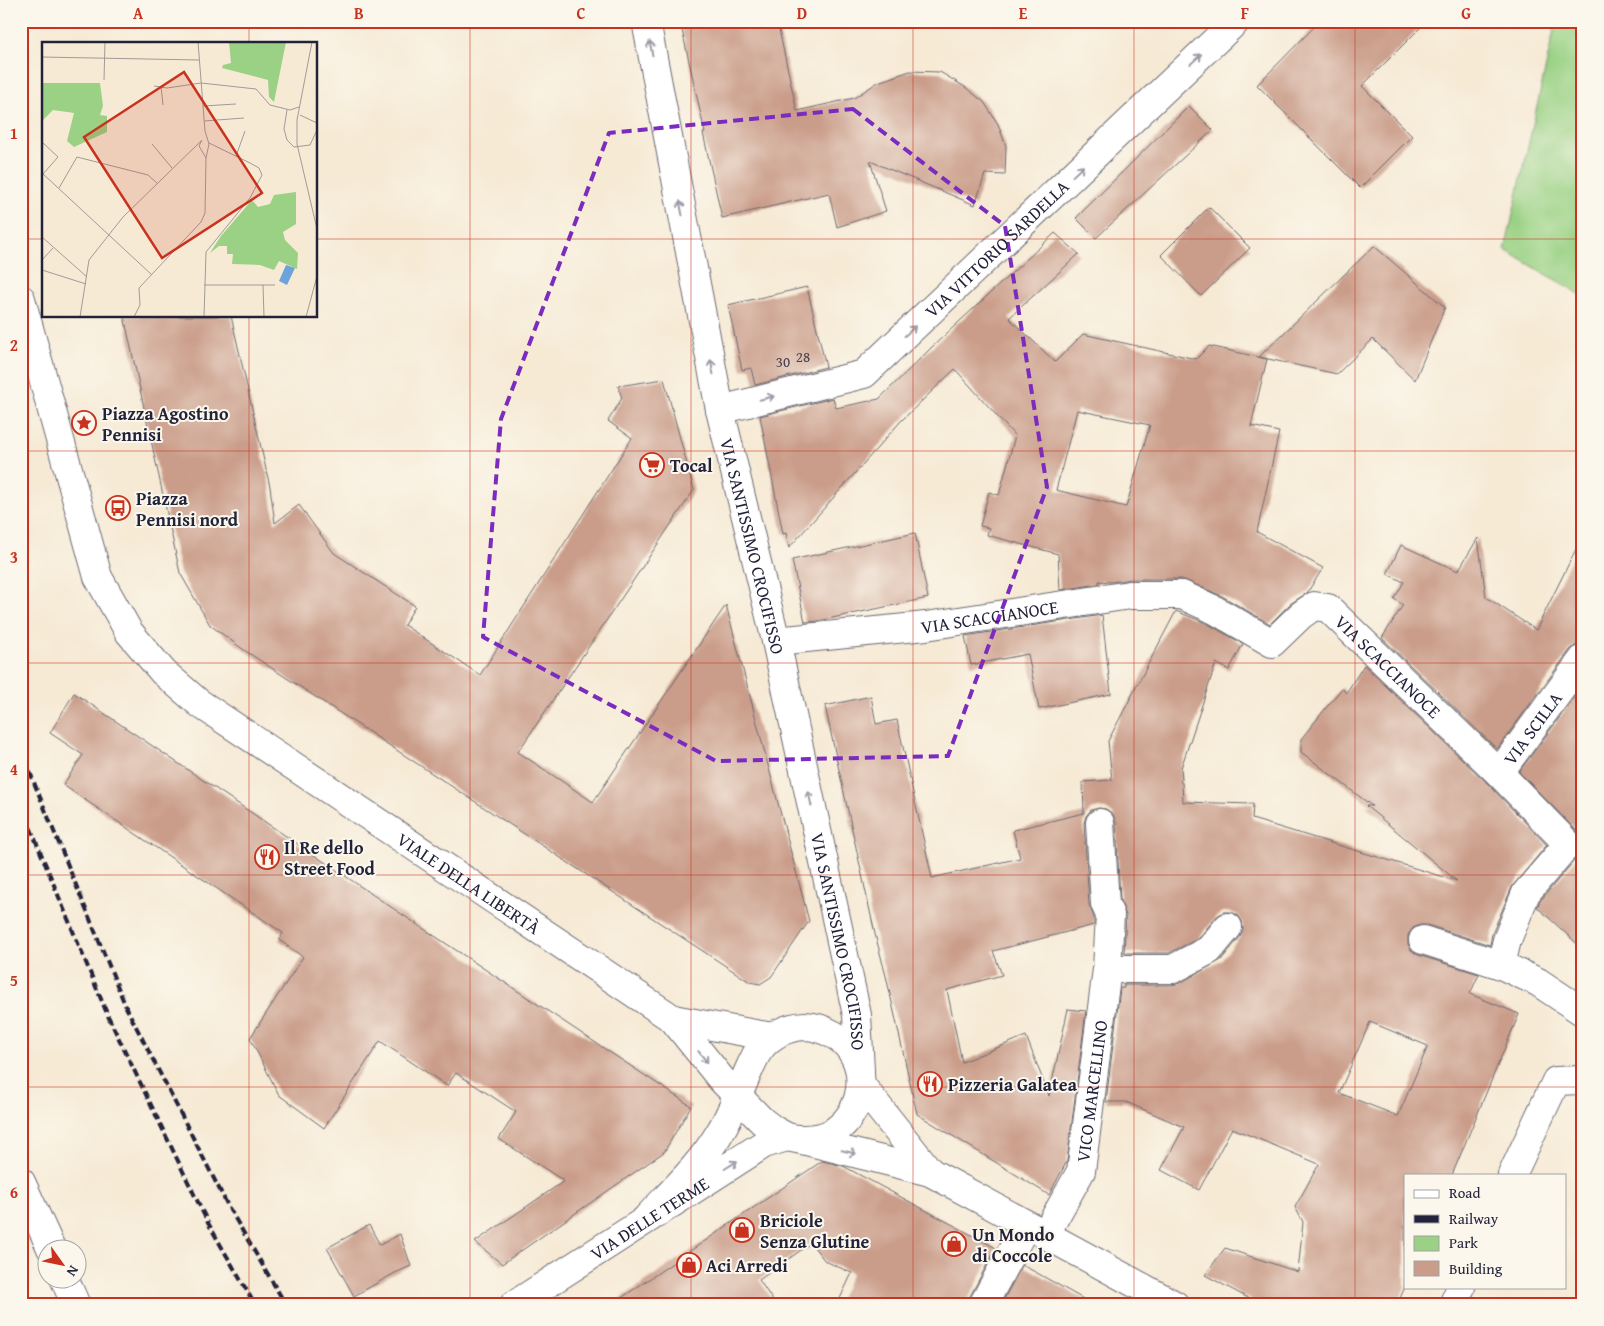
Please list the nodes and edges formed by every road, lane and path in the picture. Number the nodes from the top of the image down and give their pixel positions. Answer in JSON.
{"nodes":[{"id":1,"x":646,"y":21,"type":"edge"},
{"id":2,"x":1236,"y":21,"type":"edge"},
{"id":3,"x":21,"y":299,"type":"edge"},
{"id":4,"x":720,"y":410,"type":"junction"},
{"id":5,"x":776,"y":641,"type":"junction"},
{"id":6,"x":1583,"y":659,"type":"edge"},
{"id":7,"x":1499,"y":772,"type":"junction"},
{"id":8,"x":1100,"y":823,"type":"dead end"},
{"id":9,"x":1228,"y":927,"type":"dead end"},
{"id":10,"x":1423,"y":940,"type":"dead end"},
{"id":11,"x":1501,"y":965,"type":"junction"},
{"id":12,"x":1107,"y":969,"type":"junction"},
{"id":13,"x":1583,"y":1012,"type":"edge"},
{"id":14,"x":673,"y":1019,"type":"junction"},
{"id":15,"x":772,"y":1037,"type":"junction"},
{"id":16,"x":751,"y":1064,"type":"junction"},
{"id":17,"x":861,"y":1077,"type":"junction"},
{"id":18,"x":1583,"y":1078,"type":"edge"},
{"id":19,"x":738,"y":1096,"type":"junction"},
{"id":20,"x":762,"y":1121,"type":"junction"},
{"id":21,"x":795,"y":1138,"type":"junction"},
{"id":22,"x":930,"y":1172,"type":"junction"},
{"id":23,"x":1512,"y":1174,"type":"edge"},
{"id":24,"x":21,"y":1182,"type":"edge"},
{"id":25,"x":646,"y":1219,"type":"junction"},
{"id":26,"x":1036,"y":1230,"type":"junction"},
{"id":27,"x":46,"y":1238,"type":"edge"},
{"id":28,"x":68,"y":1288,"type":"edge"},
{"id":29,"x":1461,"y":1288,"type":"edge"},
{"id":30,"x":76,"y":1305,"type":"edge"},
{"id":31,"x":514,"y":1305,"type":"edge"},
{"id":32,"x":983,"y":1305,"type":"edge"},
{"id":33,"x":1174,"y":1305,"type":"edge"},
{"id":34,"x":1453,"y":1305,"type":"edge"}],
"edges":[{"from":4,"to":1,"type":"street","name":"VIA SANTISSIMO CROCIFISSO","one_way":true},
{"from":4,"to":2,"type":"street","name":"VIA VITTORIO SARDELLA","one_way":true},
{"from":3,"to":14,"type":"street","name":"VIALE DELLA LIBERTÀ"},
{"from":4,"to":5,"type":"street","name":"VIA SANTISSIMO CROCIFISSO"},
{"from":5,"to":7,"type":"street","name":"VIA SCACCIANOCE"},
{"from":17,"to":5,"type":"street","name":"VIA SANTISSIMO CROCIFISSO","one_way":true},
{"from":6,"to":7,"type":"street","name":"VIA SCILLA"},
{"from":7,"to":11,"type":"street","name":"VIA SCACCIANOCE"},
{"from":8,"to":12,"type":"street","name":"VICO MARCELLINO"},
{"from":9,"to":12,"type":"street"},
{"from":10,"to":11,"type":"street"},
{"from":11,"to":13,"type":"street"},
{"from":12,"to":26,"type":"street","name":"VICO MARCELLINO"},
{"from":14,"to":15,"type":"street"},
{"from":14,"to":19,"type":"street","one_way":true},
{"from":15,"to":16,"type":"street"},
{"from":15,"to":17,"type":"street"},
{"from":16,"to":19,"type":"street"},
{"from":16,"to":20,"type":"street"},
{"from":17,"to":21,"type":"street"},
{"from":17,"to":22,"type":"street"},
{"from":18,"to":23,"type":"street"},
{"from":19,"to":20,"type":"street"},
{"from":19,"to":25,"type":"street"},
{"from":20,"to":21,"type":"street"},
{"from":21,"to":22,"type":"street","one_way":true},
{"from":25,"to":21,"type":"street","name":"VIA DELLE TERME","one_way":true},
{"from":22,"to":26,"type":"street"},
{"from":24,"to":27,"type":"street"},
{"from":25,"to":31,"type":"street","name":"VIA DELLE TERME"},
{"from":26,"to":32,"type":"street","name":"VICO MARCELLINO"},
{"from":26,"to":33,"type":"street"},
{"from":28,"to":30,"type":"street"},
{"from":29,"to":34,"type":"street"}]}
